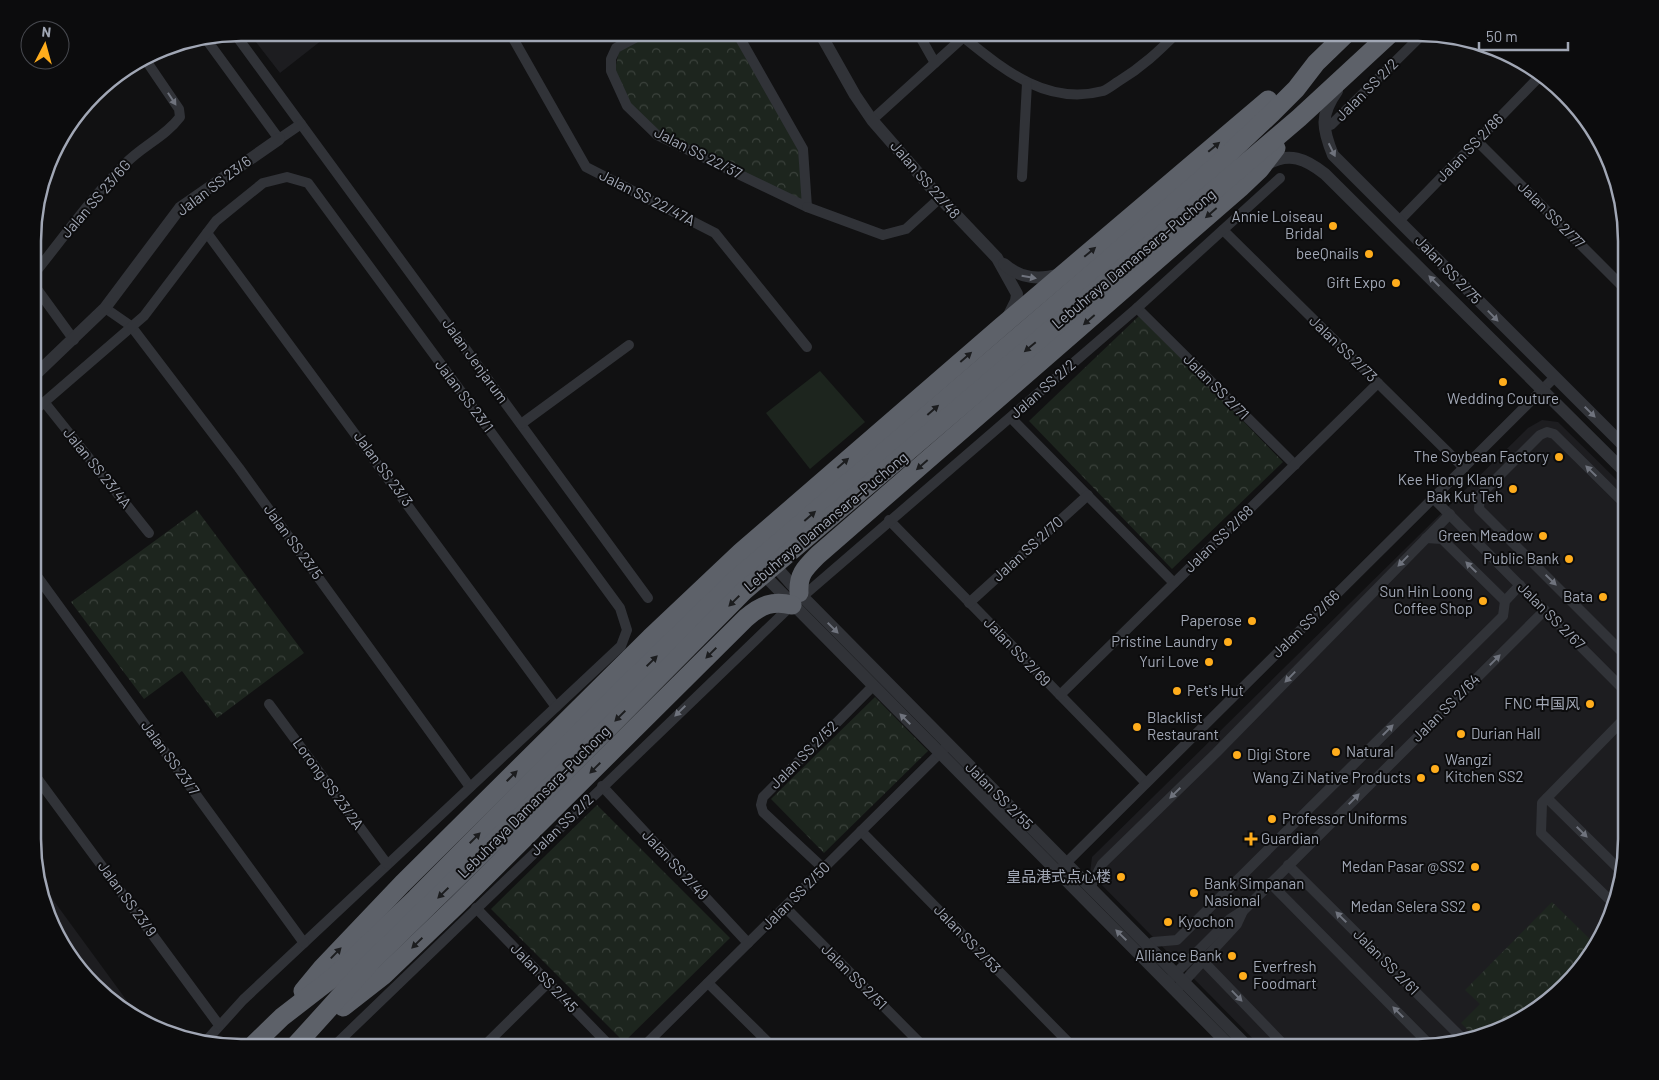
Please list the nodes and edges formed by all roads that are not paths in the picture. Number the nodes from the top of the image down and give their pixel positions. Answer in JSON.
{"nodes":[{"id":1,"x":240,"y":41,"type":"edge"},
{"id":2,"x":515,"y":41,"type":"edge"},
{"id":3,"x":628,"y":41,"type":"edge"},
{"id":4,"x":742,"y":41,"type":"edge"},
{"id":5,"x":825,"y":41,"type":"edge"},
{"id":6,"x":923,"y":41,"type":"edge"},
{"id":7,"x":959,"y":41,"type":"edge"},
{"id":8,"x":974,"y":41,"type":"edge"},
{"id":9,"x":1168,"y":41,"type":"edge"},
{"id":10,"x":1338,"y":41,"type":"edge"},
{"id":11,"x":1382,"y":41,"type":"edge"},
{"id":12,"x":1416,"y":41,"type":"edge"},
{"id":13,"x":210,"y":44,"type":"edge"},
{"id":14,"x":935,"y":62,"type":"junction"},
{"id":15,"x":149,"y":64,"type":"edge"},
{"id":16,"x":1316,"y":64,"type":"junction"},
{"id":17,"x":1348,"y":74,"type":"junction"},
{"id":18,"x":1536,"y":80,"type":"edge"},
{"id":19,"x":1026,"y":83,"type":"junction"},
{"id":20,"x":1299,"y":118,"type":"junction"},
{"id":21,"x":872,"y":120,"type":"junction"},
{"id":22,"x":301,"y":124,"type":"junction"},
{"id":23,"x":1331,"y":125,"type":"dead end"},
{"id":24,"x":279,"y":139,"type":"junction"},
{"id":25,"x":1477,"y":141,"type":"junction"},
{"id":26,"x":1260,"y":169,"type":"junction"},
{"id":27,"x":1022,"y":177,"type":"dead end"},
{"id":28,"x":1280,"y":178,"type":"dead end"},
{"id":29,"x":1208,"y":185,"type":"junction"},
{"id":30,"x":940,"y":198,"type":"junction"},
{"id":31,"x":807,"y":207,"type":"junction"},
{"id":32,"x":1399,"y":221,"type":"junction"},
{"id":33,"x":1222,"y":230,"type":"junction"},
{"id":34,"x":208,"y":234,"type":"junction"},
{"id":35,"x":997,"y":258,"type":"junction"},
{"id":36,"x":41,"y":265,"type":"edge"},
{"id":37,"x":1067,"y":272,"type":"junction"},
{"id":38,"x":1618,"y":282,"type":"edge"},
{"id":39,"x":41,"y":295,"type":"edge"},
{"id":40,"x":105,"y":308,"type":"junction"},
{"id":41,"x":1137,"y":308,"type":"junction"},
{"id":42,"x":131,"y":326,"type":"junction"},
{"id":43,"x":1002,"y":326,"type":"junction"},
{"id":44,"x":74,"y":340,"type":"junction"},
{"id":45,"x":629,"y":345,"type":"dead end"},
{"id":46,"x":807,"y":348,"type":"dead end"},
{"id":47,"x":41,"y":370,"type":"edge"},
{"id":48,"x":1555,"y":378,"type":"junction"},
{"id":49,"x":1378,"y":383,"type":"junction"},
{"id":50,"x":1543,"y":390,"type":"junction"},
{"id":51,"x":45,"y":403,"type":"junction"},
{"id":52,"x":41,"y":406,"type":"edge"},
{"id":53,"x":1010,"y":418,"type":"junction"},
{"id":54,"x":522,"y":424,"type":"junction"},
{"id":55,"x":1618,"y":440,"type":"edge"},
{"id":56,"x":1618,"y":465,"type":"edge"},
{"id":57,"x":1295,"y":466,"type":"junction"},
{"id":58,"x":1464,"y":468,"type":"junction"},
{"id":59,"x":1088,"y":495,"type":"junction"},
{"id":60,"x":1618,"y":497,"type":"edge"},
{"id":61,"x":1434,"y":498,"type":"junction"},
{"id":62,"x":1450,"y":514,"type":"junction"},
{"id":63,"x":889,"y":520,"type":"junction"},
{"id":64,"x":776,"y":521,"type":"junction"},
{"id":65,"x":149,"y":533,"type":"dead end"},
{"id":66,"x":1426,"y":538,"type":"junction"},
{"id":67,"x":747,"y":546,"type":"junction"},
{"id":68,"x":818,"y":555,"type":"junction"},
{"id":69,"x":719,"y":573,"type":"junction"},
{"id":70,"x":41,"y":582,"type":"edge"},
{"id":71,"x":1174,"y":583,"type":"junction"},
{"id":72,"x":1520,"y":585,"type":"junction"},
{"id":73,"x":648,"y":598,"type":"dead end"},
{"id":74,"x":798,"y":598,"type":"junction"},
{"id":75,"x":1505,"y":601,"type":"junction"},
{"id":76,"x":969,"y":602,"type":"junction"},
{"id":77,"x":758,"y":607,"type":"junction"},
{"id":78,"x":1545,"y":610,"type":"junction"},
{"id":79,"x":1618,"y":648,"type":"edge"},
{"id":80,"x":1618,"y":684,"type":"edge"},
{"id":81,"x":873,"y":686,"type":"junction"},
{"id":82,"x":1060,"y":695,"type":"junction"},
{"id":83,"x":269,"y":704,"type":"dead end"},
{"id":84,"x":556,"y":707,"type":"junction"},
{"id":85,"x":1618,"y":727,"type":"edge"},
{"id":86,"x":944,"y":749,"type":"junction"},
{"id":87,"x":1146,"y":783,"type":"junction"},
{"id":88,"x":41,"y":784,"type":"edge"},
{"id":89,"x":602,"y":786,"type":"junction"},
{"id":90,"x":470,"y":787,"type":"junction"},
{"id":91,"x":1545,"y":800,"type":"junction"},
{"id":92,"x":862,"y":831,"type":"junction"},
{"id":93,"x":387,"y":864,"type":"junction"},
{"id":94,"x":1288,"y":865,"type":"junction"},
{"id":95,"x":1616,"y":866,"type":"edge"},
{"id":96,"x":1061,"y":867,"type":"junction"},
{"id":97,"x":824,"y":868,"type":"junction"},
{"id":98,"x":1270,"y":883,"type":"junction"},
{"id":99,"x":1090,"y":888,"type":"junction"},
{"id":100,"x":1608,"y":899,"type":"edge"},
{"id":101,"x":420,"y":904,"type":"junction"},
{"id":102,"x":785,"y":907,"type":"junction"},
{"id":103,"x":476,"y":908,"type":"junction"},
{"id":104,"x":1244,"y":910,"type":"junction"},
{"id":105,"x":304,"y":943,"type":"junction"},
{"id":106,"x":748,"y":943,"type":"junction"},
{"id":107,"x":1148,"y":947,"type":"junction"},
{"id":108,"x":1203,"y":961,"type":"junction"},
{"id":109,"x":708,"y":982,"type":"junction"},
{"id":110,"x":1176,"y":982,"type":"junction"},
{"id":111,"x":548,"y":983,"type":"junction"},
{"id":112,"x":282,"y":1017,"type":"junction"},
{"id":113,"x":218,"y":1025,"type":"junction"},
{"id":114,"x":1459,"y":1035,"type":"edge"},
{"id":115,"x":209,"y":1036,"type":"edge"},
{"id":116,"x":259,"y":1039,"type":"edge"},
{"id":117,"x":302,"y":1039,"type":"edge"},
{"id":118,"x":304,"y":1039,"type":"edge"},
{"id":119,"x":342,"y":1039,"type":"edge"},
{"id":120,"x":492,"y":1039,"type":"edge"},
{"id":121,"x":604,"y":1039,"type":"edge"},
{"id":122,"x":651,"y":1039,"type":"edge"},
{"id":123,"x":764,"y":1039,"type":"edge"},
{"id":124,"x":916,"y":1039,"type":"edge"},
{"id":125,"x":1065,"y":1039,"type":"edge"},
{"id":126,"x":1224,"y":1039,"type":"edge"},
{"id":127,"x":1239,"y":1039,"type":"edge"},
{"id":128,"x":1278,"y":1039,"type":"edge"},
{"id":129,"x":1424,"y":1039,"type":"edge"}],
"edges":[{"from":1,"to":22,"type":"street","name":"Jalan Jenjarum"},
{"from":2,"to":46,"type":"street","name":"Jalan SS 22/47A"},
{"from":3,"to":31,"type":"street","name":"Jalan SS 22/37"},
{"from":4,"to":31,"type":"street"},
{"from":5,"to":21,"type":"street","name":"Jalan SS 22/48"},
{"from":6,"to":14,"type":"street"},
{"from":7,"to":14,"type":"street"},
{"from":8,"to":19,"type":"street"},
{"from":9,"to":19,"type":"street"},
{"from":10,"to":16,"type":"highway","name":"Lebuhraya Damansara–Puchong"},
{"from":11,"to":17,"type":"highway","name":"Lebuhraya Damansara–Puchong"},
{"from":12,"to":23,"type":"street","name":"Jalan SS 2/2"},
{"from":13,"to":24,"type":"street"},
{"from":14,"to":21,"type":"street"},
{"from":15,"to":36,"type":"street","name":"Jalan SS 23/6G","one_way":true},
{"from":16,"to":29,"type":"highway","name":"Lebuhraya Damansara–Puchong"},
{"from":37,"to":16,"type":"highway","one_way":true},
{"from":17,"to":20,"type":"highway","name":"Lebuhraya Damansara–Puchong"},
{"from":17,"to":32,"type":"street","name":"Jalan SS 2/75","one_way":true},
{"from":18,"to":25,"type":"street","name":"Jalan SS 2/86"},
{"from":19,"to":27,"type":"street"},
{"from":20,"to":26,"type":"highway"},
{"from":20,"to":29,"type":"highway","name":"Lebuhraya Damansara–Puchong"},
{"from":21,"to":30,"type":"street","name":"Jalan SS 22/48"},
{"from":22,"to":24,"type":"street"},
{"from":22,"to":54,"type":"street","name":"Jalan Jenjarum"},
{"from":24,"to":40,"type":"street","name":"Jalan SS 23/6"},
{"from":25,"to":32,"type":"street","name":"Jalan SS 2/86"},
{"from":25,"to":38,"type":"street","name":"Jalan SS 2/77"},
{"from":50,"to":26,"type":"street","name":"Jalan SS 2/75","one_way":true},
{"from":26,"to":68,"type":"highway","one_way":true},
{"from":28,"to":33,"type":"street","name":"Jalan SS 2/2"},
{"from":29,"to":101,"type":"highway","name":"Lebuhraya Damansara–Puchong"},
{"from":30,"to":31,"type":"street","name":"Jalan SS 22/37"},
{"from":30,"to":35,"type":"street","name":"Jalan SS 22/48"},
{"from":32,"to":48,"type":"street","name":"Jalan SS 2/75","one_way":true},
{"from":33,"to":41,"type":"street","name":"Jalan SS 2/2"},
{"from":33,"to":49,"type":"street","name":"Jalan SS 2/73"},
{"from":34,"to":42,"type":"street"},
{"from":34,"to":84,"type":"street","name":"Jalan SS 23/3"},
{"from":34,"to":84,"type":"street","name":"Jalan SS 23/1"},
{"from":35,"to":37,"type":"street","one_way":true},
{"from":35,"to":43,"type":"street","name":"Jalan SS 22/48"},
{"from":37,"to":43,"type":"highway"},
{"from":39,"to":44,"type":"street"},
{"from":40,"to":42,"type":"street","name":"Jalan SS 23/5"},
{"from":40,"to":44,"type":"street","name":"Jalan SS 23/6"},
{"from":41,"to":53,"type":"street","name":"Jalan SS 2/2"},
{"from":41,"to":57,"type":"street","name":"Jalan SS 2/71"},
{"from":42,"to":51,"type":"street"},
{"from":42,"to":90,"type":"street","name":"Jalan SS 23/5"},
{"from":64,"to":43,"type":"highway","one_way":true},
{"from":44,"to":47,"type":"street","name":"Jalan SS 23/6"},
{"from":45,"to":54,"type":"street"},
{"from":48,"to":50,"type":"street","name":"Jalan SS 2/66"},
{"from":48,"to":55,"type":"street","name":"Jalan SS 2/75","one_way":true},
{"from":49,"to":57,"type":"street","name":"Jalan SS 2/68"},
{"from":49,"to":58,"type":"street","name":"Jalan SS 2/73"},
{"from":50,"to":56,"type":"street","name":"Jalan SS 2/75"},
{"from":50,"to":58,"type":"street","name":"Jalan SS 2/66"},
{"from":51,"to":52,"type":"street"},
{"from":51,"to":65,"type":"street","name":"Jalan SS 23/4A"},
{"from":53,"to":59,"type":"street"},
{"from":53,"to":63,"type":"street","name":"Jalan SS 2/2"},
{"from":54,"to":73,"type":"street","name":"Jalan Jenjarum"},
{"from":57,"to":71,"type":"street","name":"Jalan SS 2/68"},
{"from":58,"to":61,"type":"street","name":"Jalan SS 2/66"},
{"from":59,"to":71,"type":"street"},
{"from":59,"to":76,"type":"street","name":"Jalan SS 2/70"},
{"from":60,"to":79,"type":"street","one_way":true},
{"from":61,"to":62,"type":"street","name":"Jalan SS 2/67"},
{"from":61,"to":87,"type":"street","name":"Jalan SS 2/66"},
{"from":62,"to":66,"type":"street"},
{"from":62,"to":72,"type":"street","name":"Jalan SS 2/67"},
{"from":63,"to":74,"type":"street","name":"Jalan SS 2/2"},
{"from":63,"to":76,"type":"street","name":"Jalan SS 2/69"},
{"from":64,"to":67,"type":"highway"},
{"from":64,"to":68,"type":"highway"},
{"from":75,"to":66,"type":"street","one_way":true},
{"from":66,"to":99,"type":"street","one_way":true},
{"from":67,"to":69,"type":"highway"},
{"from":67,"to":74,"type":"street","name":"Jalan SS 2/55"},
{"from":68,"to":74,"type":"highway"},
{"from":69,"to":77,"type":"highway"},
{"from":112,"to":69,"type":"highway","one_way":true},
{"from":70,"to":105,"type":"street","name":"Jalan SS 23/7"},
{"from":71,"to":82,"type":"street","name":"Jalan SS 2/68"},
{"from":72,"to":75,"type":"street"},
{"from":72,"to":78,"type":"street","name":"Jalan SS 2/67"},
{"from":74,"to":77,"type":"highway"},
{"from":74,"to":81,"type":"street","name":"Jalan SS 2/55"},
{"from":74,"to":86,"type":"street","name":"Jalan SS 2/55","one_way":true},
{"from":74,"to":89,"type":"street","name":"Jalan SS 2/2","one_way":true},
{"from":107,"to":75,"type":"street","one_way":true},
{"from":76,"to":82,"type":"street","name":"Jalan SS 2/69"},
{"from":77,"to":118,"type":"highway","one_way":true},
{"from":78,"to":80,"type":"street","name":"Jalan SS 2/67"},
{"from":94,"to":78,"type":"street","name":"Jalan SS 2/64","one_way":true},
{"from":86,"to":81,"type":"street","name":"Jalan SS 2/55","one_way":true},
{"from":81,"to":97,"type":"street","name":"Jalan SS 2/52"},
{"from":82,"to":87,"type":"street","name":"Jalan SS 2/69"},
{"from":83,"to":93,"type":"street","name":"Lorong SS 23/2A"},
{"from":84,"to":90,"type":"street"},
{"from":85,"to":91,"type":"street"},
{"from":86,"to":92,"type":"street","name":"Jalan SS 2/50"},
{"from":86,"to":96,"type":"street","name":"Jalan SS 2/55"},
{"from":87,"to":96,"type":"street","name":"Jalan SS 2/66"},
{"from":88,"to":113,"type":"street","name":"Jalan SS 23/9"},
{"from":89,"to":103,"type":"street","name":"Jalan SS 2/2"},
{"from":89,"to":106,"type":"street","name":"Jalan SS 2/49"},
{"from":90,"to":93,"type":"street"},
{"from":91,"to":95,"type":"street","one_way":true},
{"from":91,"to":100,"type":"street"},
{"from":92,"to":97,"type":"street","name":"Jalan SS 2/50"},
{"from":92,"to":125,"type":"street","name":"Jalan SS 2/53"},
{"from":93,"to":105,"type":"street"},
{"from":94,"to":98,"type":"street","name":"Jalan SS 2/64"},
{"from":114,"to":94,"type":"street","name":"Jalan SS 2/61","one_way":true},
{"from":96,"to":99,"type":"street","name":"Jalan SS 2/55"},
{"from":110,"to":96,"type":"street","name":"Jalan SS 2/55","one_way":true},
{"from":97,"to":102,"type":"street","name":"Jalan SS 2/50"},
{"from":98,"to":104,"type":"street","name":"Jalan SS 2/64"},
{"from":129,"to":98,"type":"street","name":"Jalan SS 2/61","one_way":true},
{"from":99,"to":107,"type":"street","name":"Jalan SS 2/55"},
{"from":101,"to":112,"type":"highway","name":"Lebuhraya Damansara–Puchong"},
{"from":101,"to":117,"type":"highway","name":"Lebuhraya Damansara–Puchong"},
{"from":102,"to":106,"type":"street","name":"Jalan SS 2/50"},
{"from":102,"to":124,"type":"street","name":"Jalan SS 2/51"},
{"from":103,"to":111,"type":"street","name":"Jalan SS 2/45"},
{"from":103,"to":119,"type":"street","name":"Jalan SS 2/2"},
{"from":104,"to":108,"type":"street"},
{"from":104,"to":110,"type":"street","name":"Jalan SS 2/64"},
{"from":105,"to":113,"type":"street"},
{"from":106,"to":109,"type":"street","name":"Jalan SS 2/50"},
{"from":107,"to":110,"type":"street","name":"Jalan SS 2/55"},
{"from":108,"to":110,"type":"street"},
{"from":108,"to":128,"type":"street","one_way":true},
{"from":109,"to":122,"type":"street","name":"Jalan SS 2/50"},
{"from":109,"to":123,"type":"street"},
{"from":110,"to":126,"type":"street","name":"Jalan SS 2/55"},
{"from":110,"to":127,"type":"street","name":"Jalan SS 2/55"},
{"from":111,"to":120,"type":"street"},
{"from":111,"to":121,"type":"street","name":"Jalan SS 2/45"},
{"from":112,"to":116,"type":"highway","name":"Lebuhraya Damansara–Puchong"},
{"from":113,"to":115,"type":"street"}]}
